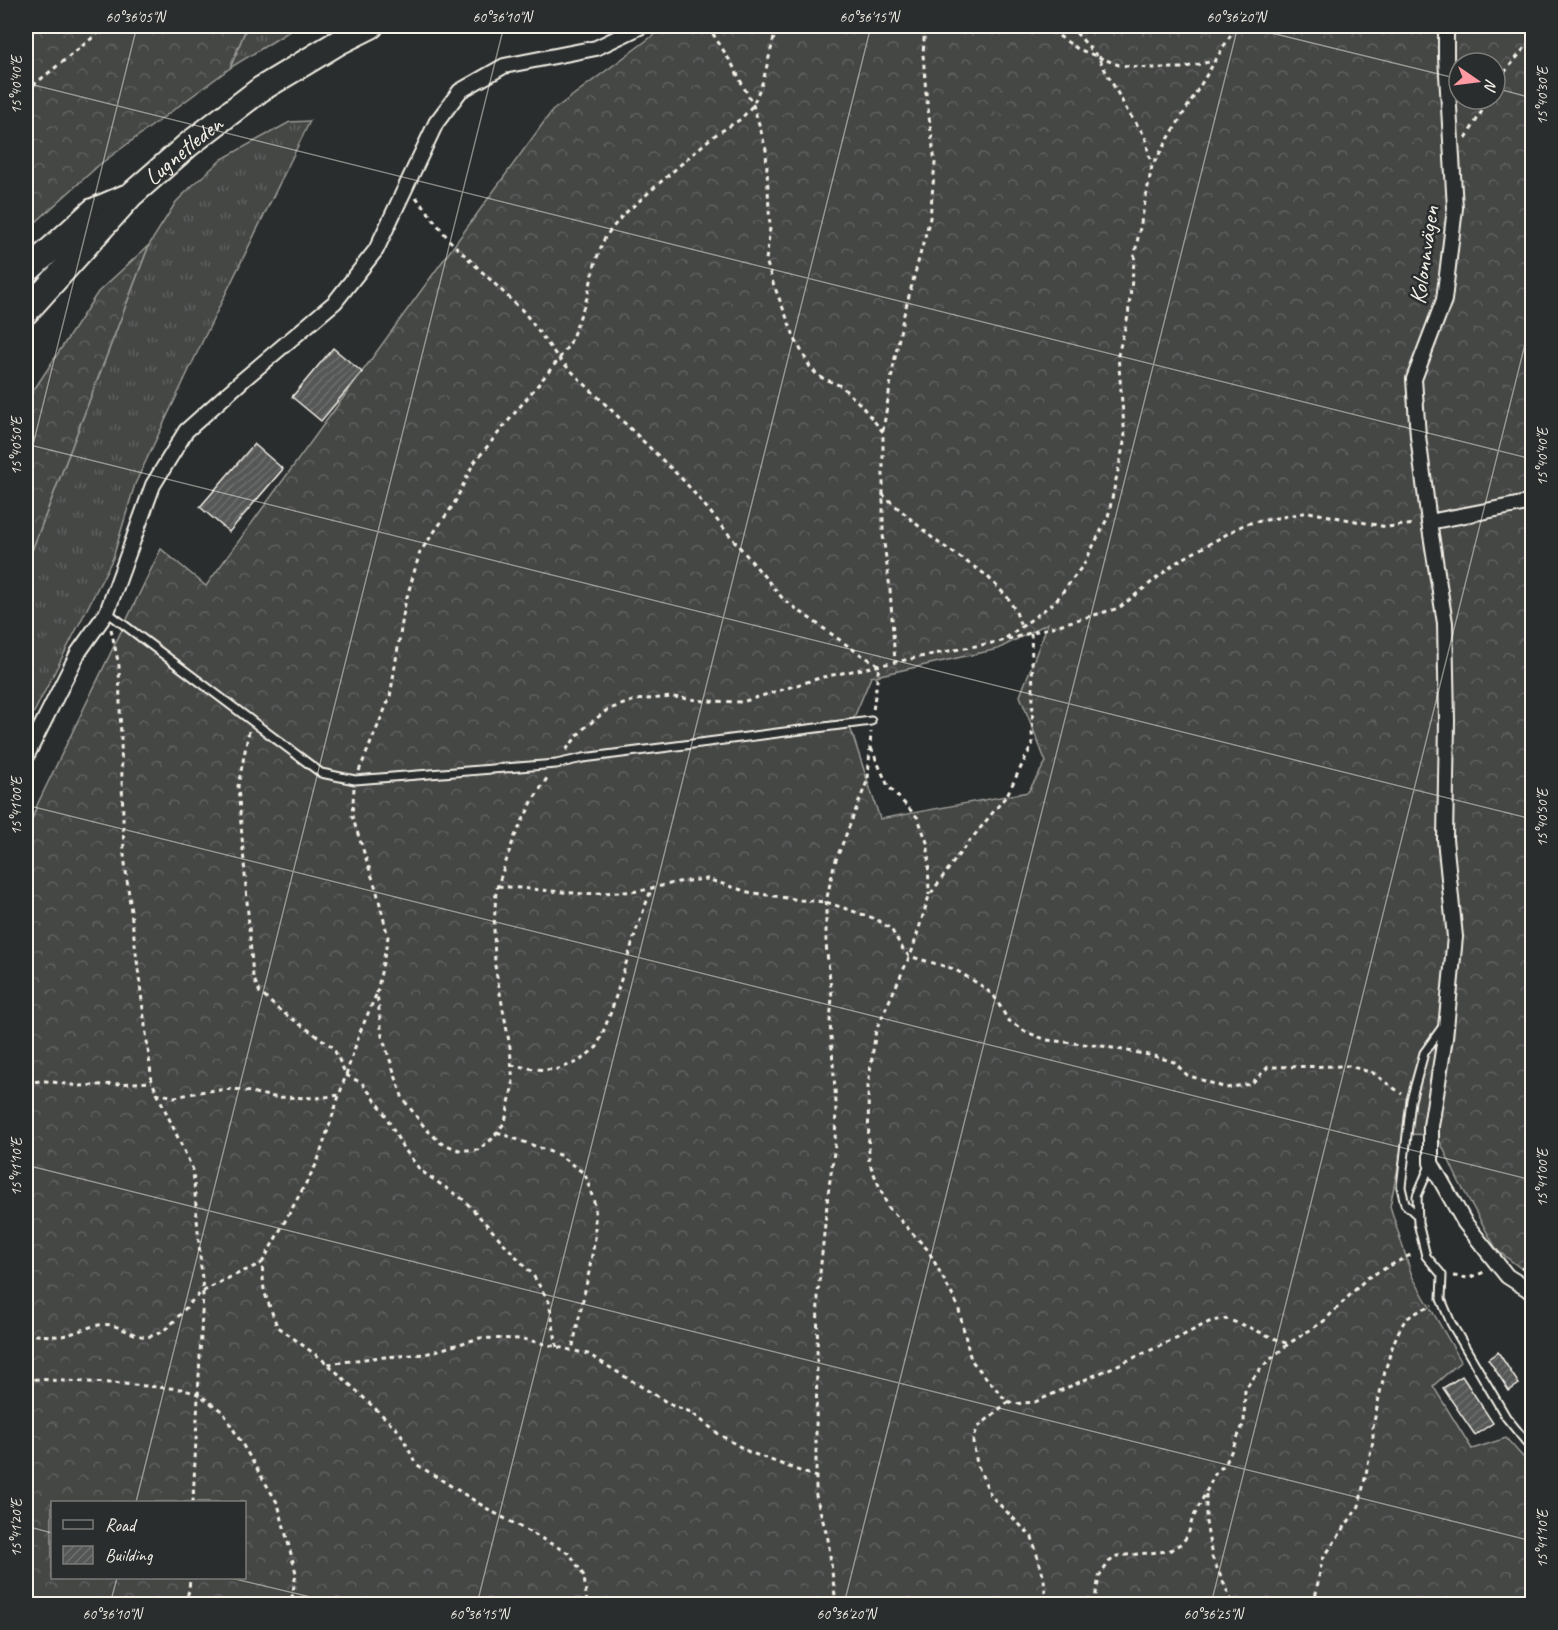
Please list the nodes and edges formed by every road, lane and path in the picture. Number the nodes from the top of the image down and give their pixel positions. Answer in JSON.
{"nodes":[{"id":1,"x":107,"y":26,"type":"edge"},
{"id":2,"x":371,"y":26,"type":"edge"},
{"id":3,"x":642,"y":26,"type":"edge"},
{"id":4,"x":659,"y":26,"type":"edge"},
{"id":5,"x":728,"y":26,"type":"edge"},
{"id":6,"x":777,"y":26,"type":"edge"},
{"id":7,"x":925,"y":26,"type":"edge"},
{"id":8,"x":1044,"y":26,"type":"edge"},
{"id":9,"x":1070,"y":26,"type":"edge"},
{"id":10,"x":1236,"y":26,"type":"edge"},
{"id":11,"x":1446,"y":26,"type":"edge"},
{"id":12,"x":709,"y":27,"type":"edge"},
{"id":13,"x":1533,"y":39,"type":"edge"},
{"id":14,"x":1098,"y":57,"type":"junction"},
{"id":15,"x":1214,"y":61,"type":"junction"},
{"id":16,"x":1507,"y":69,"type":"edge"},
{"id":17,"x":26,"y":91,"type":"edge"},
{"id":18,"x":753,"y":105,"type":"junction"},
{"id":19,"x":1482,"y":111,"type":"edge"},
{"id":20,"x":1452,"y":161,"type":"junction"},
{"id":21,"x":1152,"y":166,"type":"junction"},
{"id":22,"x":406,"y":188,"type":"junction"},
{"id":23,"x":131,"y":195,"type":"junction"},
{"id":24,"x":26,"y":272,"type":"edge"},
{"id":25,"x":26,"y":312,"type":"edge"},
{"id":26,"x":559,"y":359,"type":"junction"},
{"id":27,"x":883,"y":432,"type":"junction"},
{"id":28,"x":882,"y":494,"type":"junction"},
{"id":29,"x":1533,"y":502,"type":"edge"},
{"id":30,"x":1429,"y":522,"type":"junction"},
{"id":31,"x":107,"y":612,"type":"junction"},
{"id":32,"x":1021,"y":627,"type":"junction"},
{"id":33,"x":1031,"y":633,"type":"junction"},
{"id":34,"x":1002,"y":641,"type":"junction"},
{"id":35,"x":895,"y":662,"type":"junction"},
{"id":36,"x":879,"y":665,"type":"junction"},
{"id":37,"x":251,"y":720,"type":"junction"},
{"id":38,"x":871,"y":720,"type":"junction"},
{"id":39,"x":870,"y":746,"type":"junction"},
{"id":40,"x":26,"y":757,"type":"edge"},
{"id":41,"x":556,"y":764,"type":"junction"},
{"id":42,"x":355,"y":780,"type":"junction"},
{"id":43,"x":498,"y":886,"type":"junction"},
{"id":44,"x":651,"y":889,"type":"junction"},
{"id":45,"x":929,"y":896,"type":"junction"},
{"id":46,"x":826,"y":902,"type":"junction"},
{"id":47,"x":909,"y":956,"type":"junction"},
{"id":48,"x":377,"y":993,"type":"junction"},
{"id":49,"x":1447,"y":1021,"type":"junction"},
{"id":50,"x":511,"y":1065,"type":"junction"},
{"id":51,"x":346,"y":1075,"type":"junction"},
{"id":52,"x":26,"y":1082,"type":"edge"},
{"id":53,"x":152,"y":1082,"type":"junction"},
{"id":54,"x":156,"y":1093,"type":"junction"},
{"id":55,"x":340,"y":1095,"type":"junction"},
{"id":56,"x":1411,"y":1100,"type":"junction"},
{"id":57,"x":497,"y":1132,"type":"junction"},
{"id":58,"x":1431,"y":1163,"type":"junction"},
{"id":59,"x":1418,"y":1215,"type":"junction"},
{"id":60,"x":1424,"y":1248,"type":"junction"},
{"id":61,"x":262,"y":1263,"type":"junction"},
{"id":62,"x":1499,"y":1267,"type":"junction"},
{"id":63,"x":1442,"y":1275,"type":"junction"},
{"id":64,"x":203,"y":1292,"type":"junction"},
{"id":65,"x":1533,"y":1292,"type":"edge"},
{"id":66,"x":1442,"y":1299,"type":"junction"},
{"id":67,"x":26,"y":1335,"type":"edge"},
{"id":68,"x":1288,"y":1344,"type":"junction"},
{"id":69,"x":557,"y":1347,"type":"junction"},
{"id":70,"x":572,"y":1350,"type":"junction"},
{"id":71,"x":328,"y":1364,"type":"junction"},
{"id":72,"x":26,"y":1375,"type":"edge"},
{"id":73,"x":198,"y":1394,"type":"junction"},
{"id":74,"x":1009,"y":1401,"type":"junction"},
{"id":75,"x":1533,"y":1449,"type":"edge"},
{"id":76,"x":816,"y":1477,"type":"junction"},
{"id":77,"x":1206,"y":1492,"type":"junction"},
{"id":78,"x":193,"y":1501,"type":"edge"},
{"id":79,"x":190,"y":1579,"type":"edge"},
{"id":80,"x":185,"y":1605,"type":"edge"},
{"id":81,"x":291,"y":1605,"type":"edge"},
{"id":82,"x":587,"y":1605,"type":"edge"},
{"id":83,"x":836,"y":1605,"type":"edge"},
{"id":84,"x":1046,"y":1605,"type":"edge"},
{"id":85,"x":1094,"y":1605,"type":"edge"},
{"id":86,"x":1233,"y":1605,"type":"edge"},
{"id":87,"x":1314,"y":1605,"type":"edge"}],
"edges":[{"from":1,"to":17,"type":"path"},
{"from":2,"to":23,"type":"highway","name":"Lugnetleden"},
{"from":3,"to":22,"type":"street"},
{"from":4,"to":12,"type":"path"},
{"from":5,"to":12,"type":"path"},
{"from":6,"to":18,"type":"path"},
{"from":7,"to":27,"type":"path"},
{"from":8,"to":14,"type":"path"},
{"from":9,"to":14,"type":"path"},
{"from":10,"to":15,"type":"path"},
{"from":11,"to":20,"type":"street","name":"Kolonnvägen"},
{"from":12,"to":18,"type":"path"},
{"from":13,"to":16,"type":"path"},
{"from":14,"to":15,"type":"path"},
{"from":14,"to":21,"type":"path"},
{"from":15,"to":21,"type":"path"},
{"from":18,"to":26,"type":"path"},
{"from":18,"to":27,"type":"path"},
{"from":19,"to":20,"type":"path"},
{"from":20,"to":30,"type":"street","name":"Kolonnvägen"},
{"from":21,"to":32,"type":"path"},
{"from":22,"to":26,"type":"path"},
{"from":22,"to":31,"type":"street"},
{"from":23,"to":24,"type":"highway"},
{"from":23,"to":25,"type":"highway","name":"Lugnetleden"},
{"from":26,"to":36,"type":"path"},
{"from":26,"to":42,"type":"path"},
{"from":27,"to":28,"type":"path"},
{"from":28,"to":32,"type":"path"},
{"from":28,"to":35,"type":"path"},
{"from":29,"to":30,"type":"street"},
{"from":30,"to":33,"type":"path"},
{"from":30,"to":49,"type":"street","name":"Kolonnvägen"},
{"from":31,"to":37,"type":"lane"},
{"from":31,"to":40,"type":"street"},
{"from":31,"to":53,"type":"path"},
{"from":32,"to":34,"type":"path"},
{"from":33,"to":34,"type":"path"},
{"from":33,"to":45,"type":"path"},
{"from":34,"to":35,"type":"path"},
{"from":35,"to":36,"type":"path"},
{"from":36,"to":38,"type":"path"},
{"from":36,"to":41,"type":"path"},
{"from":37,"to":42,"type":"lane"},
{"from":37,"to":51,"type":"path"},
{"from":38,"to":39,"type":"path"},
{"from":38,"to":41,"type":"lane"},
{"from":39,"to":45,"type":"path"},
{"from":39,"to":46,"type":"path"},
{"from":41,"to":42,"type":"lane"},
{"from":41,"to":43,"type":"path"},
{"from":42,"to":48,"type":"path"},
{"from":43,"to":44,"type":"path"},
{"from":43,"to":50,"type":"path"},
{"from":44,"to":46,"type":"path"},
{"from":44,"to":50,"type":"path"},
{"from":45,"to":47,"type":"path"},
{"from":46,"to":47,"type":"path"},
{"from":46,"to":76,"type":"path"},
{"from":47,"to":56,"type":"path"},
{"from":47,"to":74,"type":"path"},
{"from":48,"to":51,"type":"path"},
{"from":48,"to":57,"type":"path"},
{"from":49,"to":56,"type":"lane"},
{"from":49,"to":58,"type":"street","name":"Kolonnvägen"},
{"from":50,"to":57,"type":"path"},
{"from":51,"to":55,"type":"path"},
{"from":51,"to":69,"type":"path"},
{"from":52,"to":53,"type":"path"},
{"from":53,"to":54,"type":"path"},
{"from":54,"to":55,"type":"path"},
{"from":54,"to":64,"type":"path"},
{"from":55,"to":61,"type":"path"},
{"from":56,"to":59,"type":"lane"},
{"from":57,"to":70,"type":"path"},
{"from":58,"to":59,"type":"lane"},
{"from":58,"to":62,"type":"street"},
{"from":59,"to":60,"type":"lane"},
{"from":60,"to":63,"type":"lane"},
{"from":60,"to":68,"type":"path"},
{"from":61,"to":64,"type":"path"},
{"from":61,"to":71,"type":"path"},
{"from":62,"to":63,"type":"path"},
{"from":62,"to":65,"type":"street"},
{"from":63,"to":66,"type":"lane"},
{"from":64,"to":67,"type":"path"},
{"from":64,"to":73,"type":"path"},
{"from":66,"to":75,"type":"lane"},
{"from":66,"to":87,"type":"path"},
{"from":68,"to":74,"type":"path"},
{"from":68,"to":77,"type":"path"},
{"from":69,"to":70,"type":"path"},
{"from":69,"to":71,"type":"path"},
{"from":70,"to":76,"type":"path"},
{"from":71,"to":82,"type":"path"},
{"from":72,"to":73,"type":"path"},
{"from":73,"to":78,"type":"path"},
{"from":73,"to":81,"type":"path"},
{"from":74,"to":84,"type":"path"},
{"from":76,"to":83,"type":"path"},
{"from":77,"to":85,"type":"path"},
{"from":77,"to":86,"type":"path"},
{"from":79,"to":80,"type":"path"}]}
